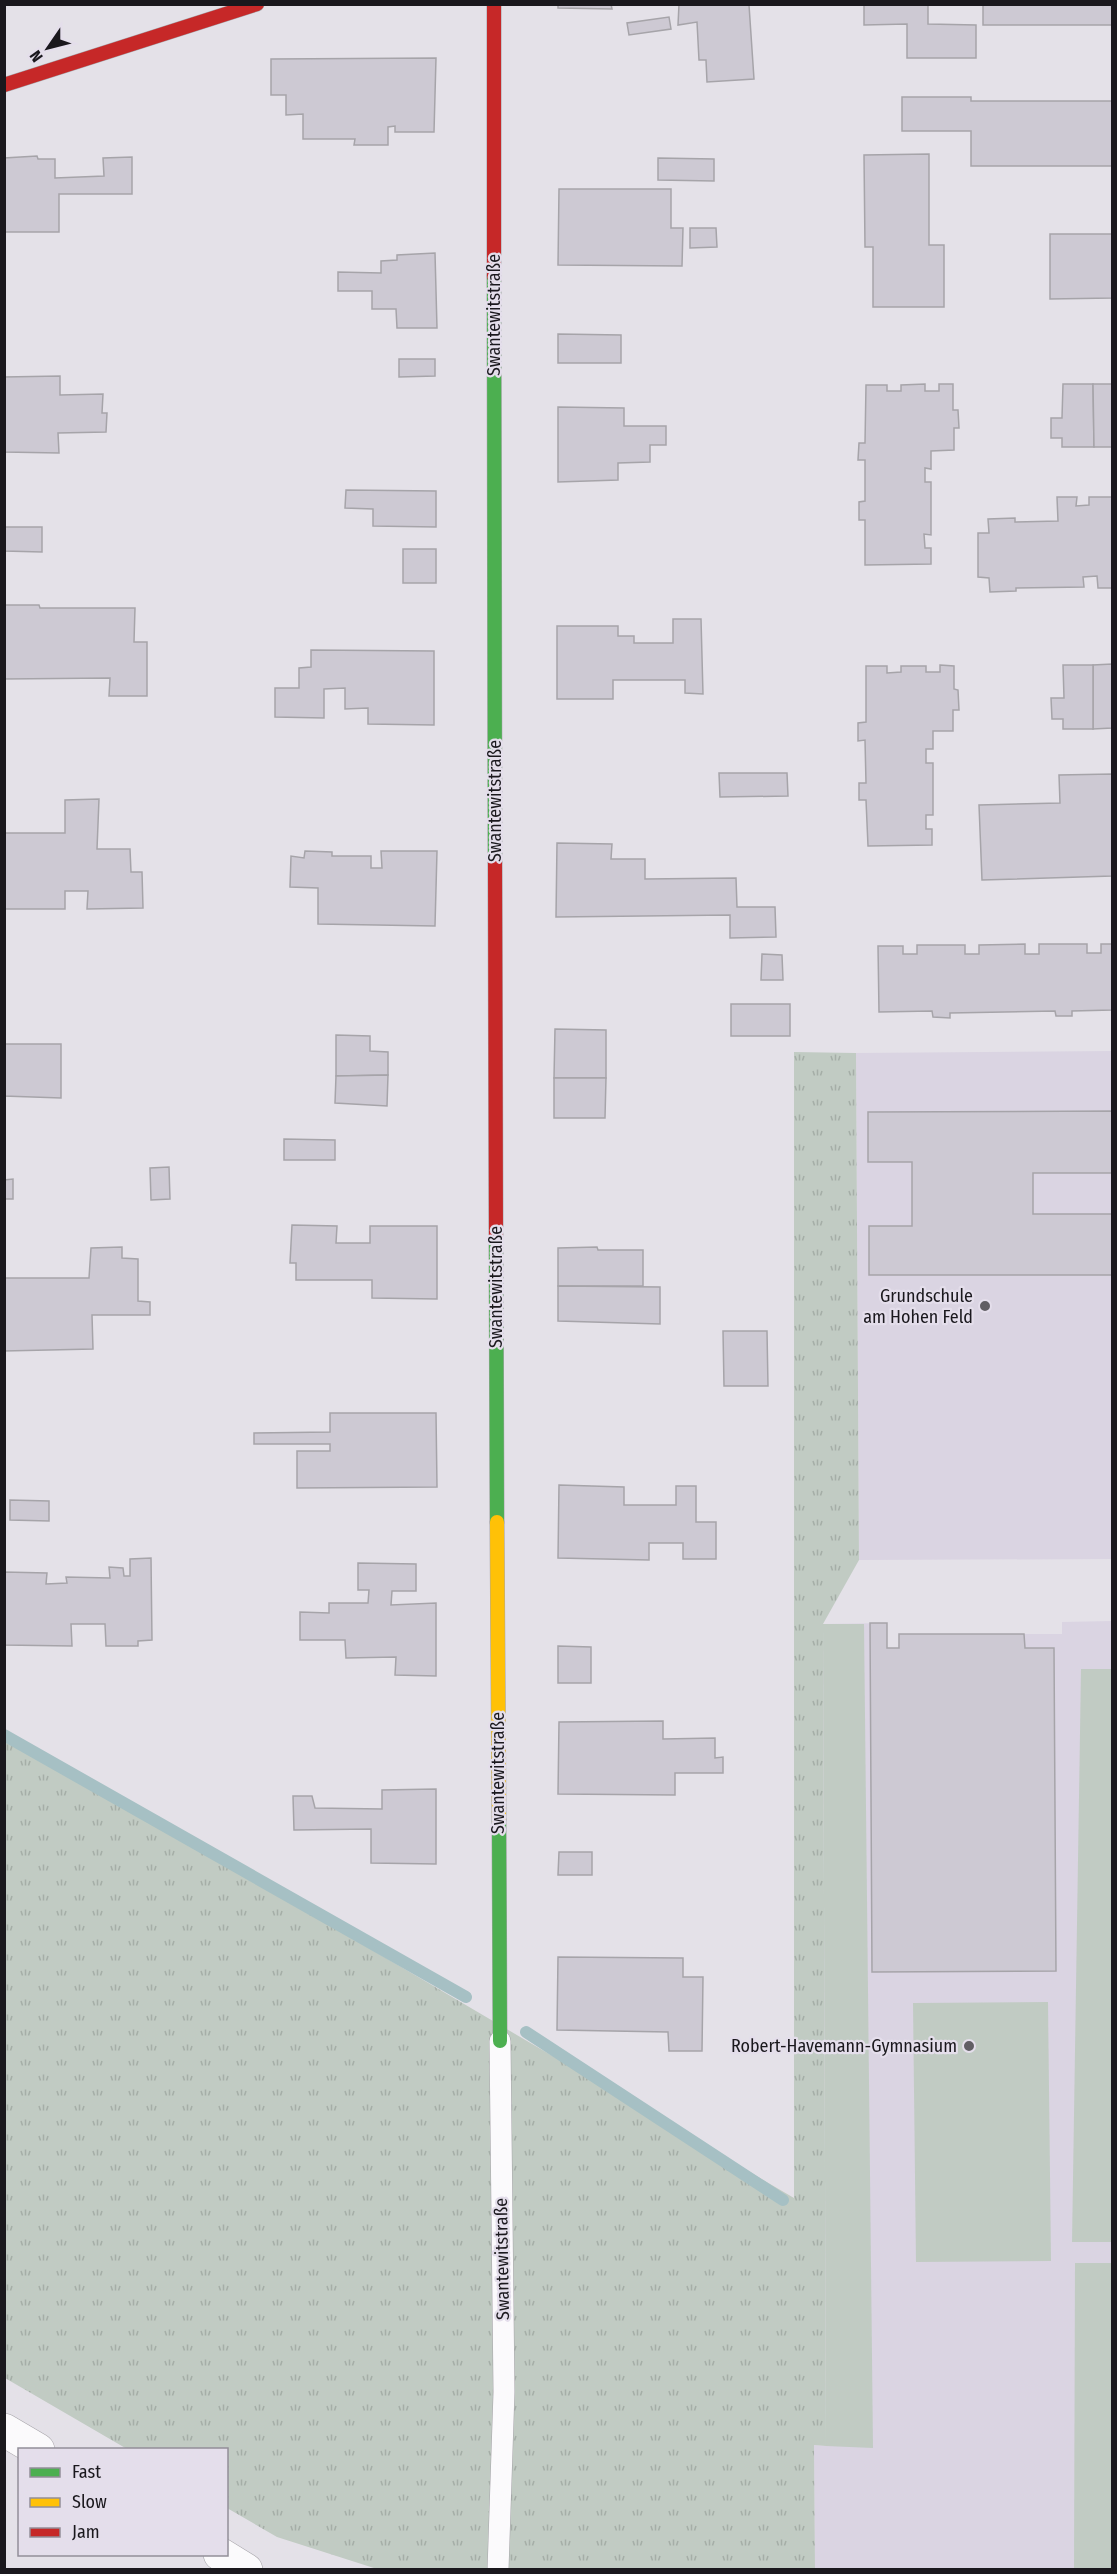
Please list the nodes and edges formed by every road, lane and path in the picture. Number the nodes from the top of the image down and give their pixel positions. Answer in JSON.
{"nodes":[{"id":1,"x":257,"y":4,"type":"edge"},
{"id":2,"x":494,"y":4,"type":"edge"},
{"id":3,"x":4,"y":86,"type":"edge"},
{"id":4,"x":500,"y":2041,"type":"joint"},
{"id":5,"x":4,"y":2430,"type":"edge"},
{"id":6,"x":35,"y":2448,"type":"edge"},
{"id":7,"x":223,"y":2556,"type":"edge"},
{"id":8,"x":246,"y":2570,"type":"edge"},
{"id":9,"x":498,"y":2570,"type":"edge"}],
"edges":[{"from":1,"to":3,"type":"street"},
{"from":2,"to":4,"type":"street","name":"Swantewitstraße"},
{"from":4,"to":9,"type":"lane","name":"Swantewitstraße"},
{"from":5,"to":6,"type":"street"},
{"from":7,"to":8,"type":"street"}]}
